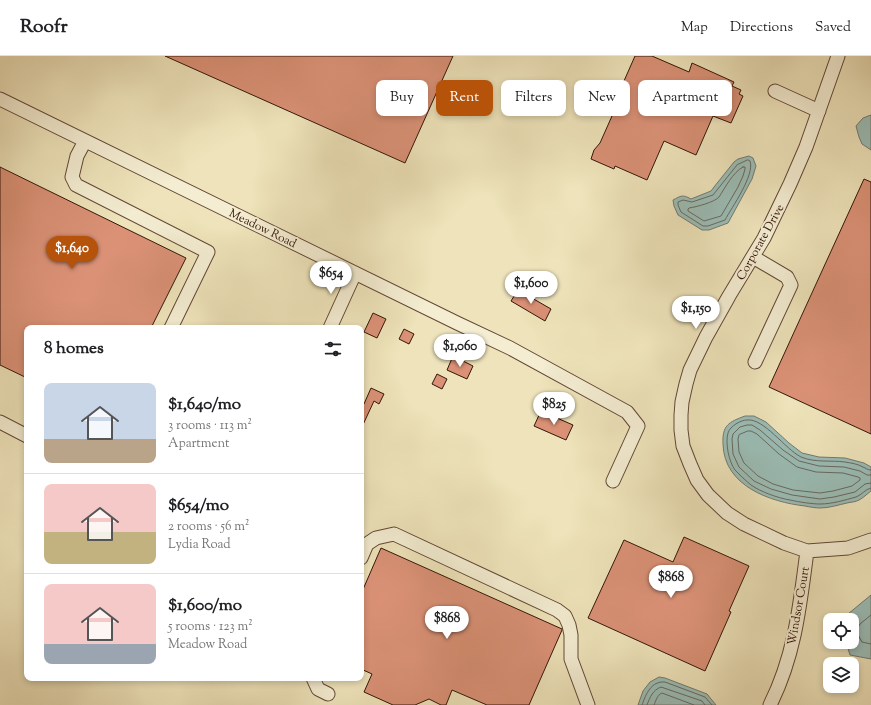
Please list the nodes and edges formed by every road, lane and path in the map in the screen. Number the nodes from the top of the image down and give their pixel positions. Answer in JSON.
{"nodes":[{"id":1,"x":838,"y":56,"type":"edge"},
{"id":2,"x":775,"y":91,"type":"dead end"},
{"id":3,"x":0,"y":99,"type":"edge"},
{"id":4,"x":819,"y":111,"type":"junction"},
{"id":5,"x":85,"y":140,"type":"junction"},
{"id":6,"x":753,"y":257,"type":"junction"},
{"id":7,"x":355,"y":273,"type":"junction"},
{"id":8,"x":172,"y":325,"type":"edge"},
{"id":9,"x":331,"y":325,"type":"edge"},
{"id":10,"x":754,"y":362,"type":"dead end"},
{"id":11,"x":0,"y":422,"type":"edge"},
{"id":12,"x":24,"y":434,"type":"edge"},
{"id":13,"x":614,"y":481,"type":"dead end"},
{"id":14,"x":871,"y":540,"type":"edge"},
{"id":15,"x":364,"y":551,"type":"edge"},
{"id":16,"x":807,"y":551,"type":"junction"},
{"id":17,"x":314,"y":681,"type":"edge"},
{"id":18,"x":328,"y":694,"type":"dead end"},
{"id":19,"x":588,"y":705,"type":"edge"},
{"id":20,"x":770,"y":705,"type":"edge"}],
"edges":[{"from":1,"to":4,"type":"street","name":"Corporate Drive"},
{"from":2,"to":4,"type":"street"},
{"from":3,"to":5,"type":"street","name":"Meadow Road"},
{"from":4,"to":6,"type":"street","name":"Corporate Drive"},
{"from":5,"to":7,"type":"street","name":"Meadow Road"},
{"from":5,"to":8,"type":"street"},
{"from":6,"to":10,"type":"street"},
{"from":6,"to":16,"type":"street","name":"Corporate Drive"},
{"from":7,"to":9,"type":"street"},
{"from":7,"to":13,"type":"street","name":"Meadow Road"},
{"from":11,"to":12,"type":"street"},
{"from":14,"to":16,"type":"street"},
{"from":15,"to":19,"type":"street"},
{"from":16,"to":20,"type":"street","name":"Windsor Court"},
{"from":17,"to":18,"type":"street"}]}
